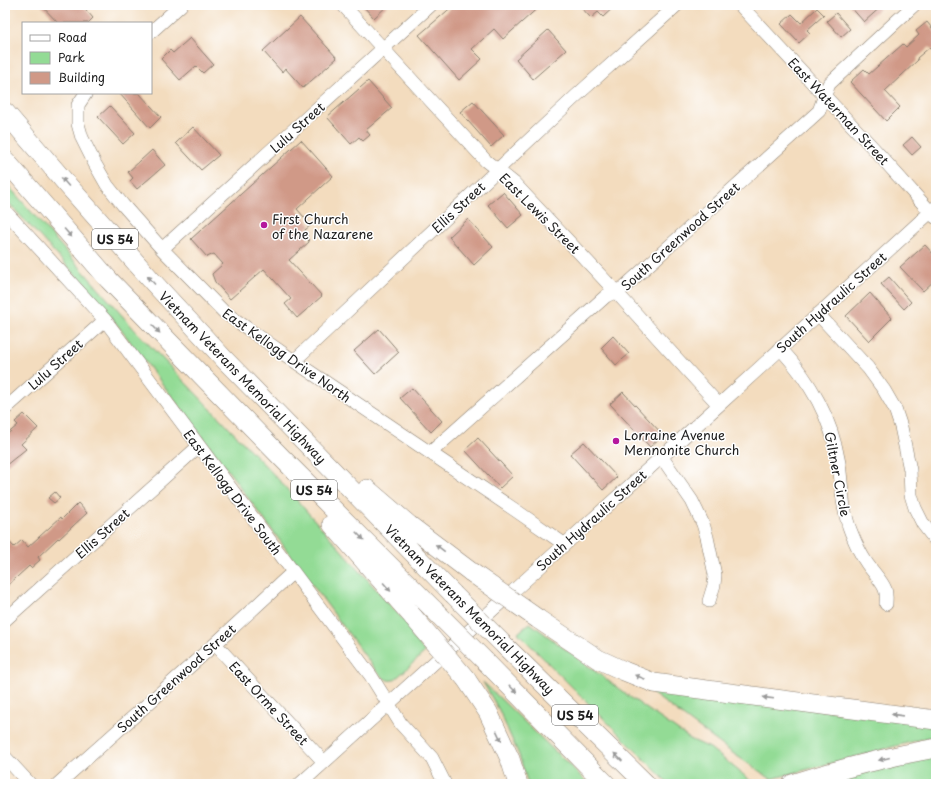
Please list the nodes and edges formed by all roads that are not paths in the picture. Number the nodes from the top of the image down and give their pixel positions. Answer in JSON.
{"nodes":[{"id":1,"x":181,"y":5,"type":"edge"},
{"id":2,"x":343,"y":5,"type":"edge"},
{"id":3,"x":431,"y":5,"type":"edge"},
{"id":4,"x":677,"y":5,"type":"edge"},
{"id":5,"x":740,"y":5,"type":"edge"},
{"id":6,"x":914,"y":5,"type":"edge"},
{"id":7,"x":152,"y":31,"type":"edge"},
{"id":8,"x":383,"y":49,"type":"junction"},
{"id":9,"x":85,"y":94,"type":"edge"},
{"id":10,"x":825,"y":96,"type":"junction"},
{"id":11,"x":6,"y":113,"type":"edge"},
{"id":12,"x":8,"y":165,"type":"edge"},
{"id":13,"x":497,"y":170,"type":"junction"},
{"id":14,"x":5,"y":211,"type":"edge"},
{"id":15,"x":934,"y":212,"type":"edge"},
{"id":16,"x":162,"y":249,"type":"junction"},
{"id":17,"x":616,"y":292,"type":"junction"},
{"id":18,"x":818,"y":314,"type":"junction"},
{"id":19,"x":105,"y":320,"type":"junction"},
{"id":20,"x":780,"y":348,"type":"junction"},
{"id":21,"x":225,"y":360,"type":"junction"},
{"id":22,"x":294,"y":361,"type":"junction"},
{"id":23,"x":195,"y":369,"type":"junction"},
{"id":24,"x":719,"y":405,"type":"junction"},
{"id":25,"x":5,"y":409,"type":"edge"},
{"id":26,"x":199,"y":446,"type":"junction"},
{"id":27,"x":430,"y":453,"type":"junction"},
{"id":28,"x":661,"y":456,"type":"junction"},
{"id":29,"x":936,"y":541,"type":"edge"},
{"id":30,"x":564,"y":544,"type":"junction"},
{"id":31,"x":293,"y":572,"type":"junction"},
{"id":32,"x":709,"y":601,"type":"dead end"},
{"id":33,"x":886,"y":604,"type":"dead end"},
{"id":34,"x":5,"y":620,"type":"edge"},
{"id":35,"x":215,"y":644,"type":"junction"},
{"id":36,"x":389,"y":704,"type":"junction"},
{"id":37,"x":936,"y":720,"type":"edge"},
{"id":38,"x":936,"y":748,"type":"edge"},
{"id":39,"x":5,"y":757,"type":"edge"},
{"id":40,"x":324,"y":762,"type":"junction"},
{"id":41,"x":30,"y":784,"type":"edge"},
{"id":42,"x":58,"y":784,"type":"edge"},
{"id":43,"x":300,"y":784,"type":"edge"},
{"id":44,"x":444,"y":784,"type":"edge"},
{"id":45,"x":518,"y":784,"type":"edge"},
{"id":46,"x":606,"y":784,"type":"edge"},
{"id":47,"x":646,"y":784,"type":"edge"},
{"id":48,"x":792,"y":784,"type":"edge"}],
"edges":[{"from":1,"to":7,"type":"street"},
{"from":2,"to":8,"type":"street","name":"East Lewis Street"},
{"from":3,"to":8,"type":"street","name":"Lulu Street"},
{"from":4,"to":13,"type":"street","name":"Ellis Street"},
{"from":5,"to":10,"type":"street","name":"East Waterman Street"},
{"from":6,"to":10,"type":"street","name":"South Greenwood Street"},
{"from":8,"to":13,"type":"street","name":"East Lewis Street"},
{"from":8,"to":16,"type":"street","name":"Lulu Street"},
{"from":9,"to":16,"type":"street","name":"East Kellogg Drive North"},
{"from":10,"to":15,"type":"street","name":"East Waterman Street"},
{"from":10,"to":17,"type":"street","name":"South Greenwood Street"},
{"from":21,"to":11,"type":"highway","name":"Vietnam Veterans Memorial Highway","number":"US 54","one_way":true},
{"from":12,"to":23,"type":"highway","name":"Vietnam Veterans Memorial Highway","number":"US 54","one_way":true},
{"from":13,"to":17,"type":"street","name":"East Lewis Street"},
{"from":13,"to":22,"type":"street","name":"Ellis Street"},
{"from":14,"to":19,"type":"street","name":"East Kellogg Drive South"},
{"from":15,"to":18,"type":"street","name":"South Hydraulic Street"},
{"from":16,"to":22,"type":"street","name":"East Kellogg Drive North"},
{"from":17,"to":24,"type":"street","name":"East Lewis Street"},
{"from":17,"to":27,"type":"street","name":"South Greenwood Street"},
{"from":18,"to":20,"type":"street","name":"South Hydraulic Street"},
{"from":18,"to":29,"type":"street"},
{"from":19,"to":25,"type":"street","name":"Lulu Street"},
{"from":19,"to":26,"type":"street","name":"East Kellogg Drive South"},
{"from":20,"to":24,"type":"street","name":"South Hydraulic Street"},
{"from":20,"to":33,"type":"street","name":"Giltner Circle"},
{"from":37,"to":21,"type":"highway","one_way":true,"bridge":true},
{"from":47,"to":21,"type":"highway","name":"Vietnam Veterans Memorial Highway","number":"US 54","one_way":true,"bridge":true},
{"from":22,"to":27,"type":"street","name":"East Kellogg Drive North"},
{"from":23,"to":45,"type":"highway","one_way":true,"bridge":true},
{"from":23,"to":46,"type":"highway","name":"Vietnam Veterans Memorial Highway","number":"US 54","one_way":true,"bridge":true},
{"from":24,"to":28,"type":"street","name":"South Hydraulic Street"},
{"from":26,"to":31,"type":"street","name":"East Kellogg Drive South"},
{"from":26,"to":34,"type":"street","name":"Ellis Street"},
{"from":27,"to":30,"type":"street","name":"East Kellogg Drive North"},
{"from":28,"to":30,"type":"street","name":"South Hydraulic Street"},
{"from":28,"to":32,"type":"street"},
{"from":30,"to":36,"type":"street","name":"South Hydraulic Street"},
{"from":31,"to":35,"type":"street","name":"South Greenwood Street"},
{"from":31,"to":36,"type":"street","name":"East Kellogg Drive South"},
{"from":35,"to":40,"type":"street","name":"East Orme Street"},
{"from":35,"to":42,"type":"street","name":"South Greenwood Street"},
{"from":36,"to":40,"type":"street","name":"South Hydraulic Street"},
{"from":36,"to":44,"type":"street","name":"East Kellogg Drive South"},
{"from":38,"to":48,"type":"highway","one_way":true},
{"from":39,"to":41,"type":"street"},
{"from":40,"to":43,"type":"street","name":"South Hydraulic Street"}]}
